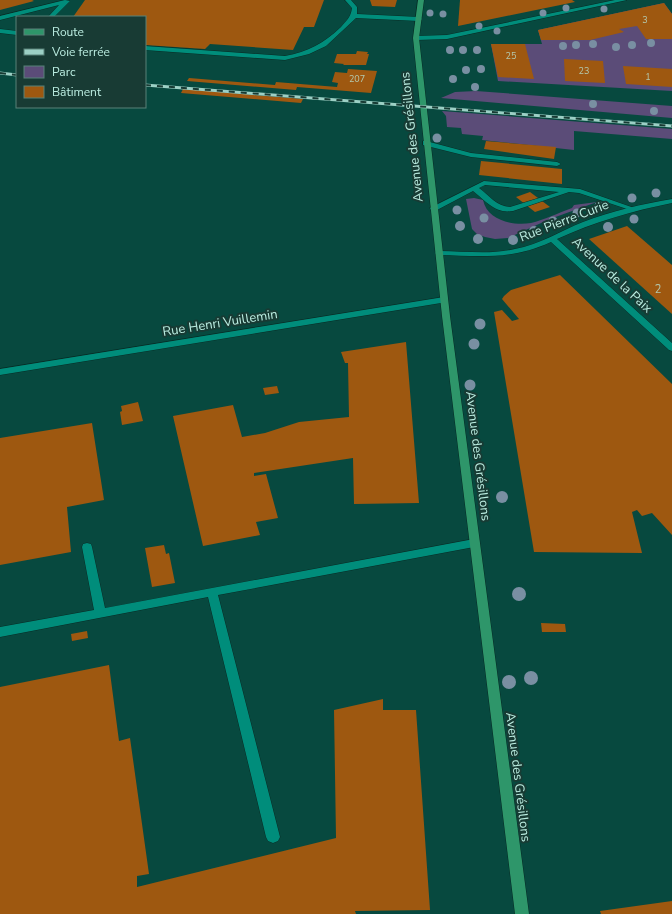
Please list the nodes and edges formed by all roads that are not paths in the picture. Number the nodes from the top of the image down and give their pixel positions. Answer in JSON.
{"nodes":[{"id":1,"x":348,"y":0,"type":"edge"},
{"id":2,"x":421,"y":0,"type":"edge"},
{"id":3,"x":624,"y":0,"type":"edge"},
{"id":4,"x":67,"y":1,"type":"edge"},
{"id":5,"x":53,"y":16,"type":"edge"},
{"id":6,"x":354,"y":16,"type":"junction"},
{"id":7,"x":0,"y":18,"type":"edge"},
{"id":8,"x":419,"y":19,"type":"junction"},
{"id":9,"x":0,"y":31,"type":"edge"},
{"id":10,"x":16,"y":32,"type":"edge"},
{"id":11,"x":416,"y":38,"type":"junction"},
{"id":12,"x":146,"y":48,"type":"edge"},
{"id":13,"x":426,"y":143,"type":"junction"},
{"id":14,"x":557,"y":164,"type":"dead end"},
{"id":15,"x":474,"y":188,"type":"junction"},
{"id":16,"x":569,"y":190,"type":"junction"},
{"id":17,"x":672,"y":201,"type":"edge"},
{"id":18,"x":434,"y":208,"type":"junction"},
{"id":19,"x":633,"y":209,"type":"junction"},
{"id":20,"x":551,"y":238,"type":"junction"},
{"id":21,"x":439,"y":253,"type":"junction"},
{"id":22,"x":444,"y":300,"type":"junction"},
{"id":23,"x":662,"y":338,"type":"junction"},
{"id":24,"x":672,"y":339,"type":"edge"},
{"id":25,"x":672,"y":348,"type":"edge"},
{"id":26,"x":0,"y":372,"type":"edge"},
{"id":27,"x":474,"y":543,"type":"junction"},
{"id":28,"x":87,"y":547,"type":"dead end"},
{"id":29,"x":212,"y":592,"type":"junction"},
{"id":30,"x":100,"y":613,"type":"junction"},
{"id":31,"x":0,"y":632,"type":"edge"},
{"id":32,"x":273,"y":837,"type":"dead end"},
{"id":33,"x":522,"y":914,"type":"edge"}],
"edges":[{"from":1,"to":6,"type":"street"},
{"from":2,"to":8,"type":"main road","name":"Avenue des Grésillons"},
{"from":3,"to":11,"type":"street"},
{"from":4,"to":5,"type":"street"},
{"from":4,"to":7,"type":"street"},
{"from":6,"to":8,"type":"street"},
{"from":6,"to":12,"type":"street"},
{"from":8,"to":11,"type":"main road","name":"Avenue des Grésillons"},
{"from":9,"to":10,"type":"street"},
{"from":11,"to":13,"type":"main road","name":"Avenue des Grésillons"},
{"from":13,"to":14,"type":"street"},
{"from":13,"to":18,"type":"main road","name":"Avenue des Grésillons"},
{"from":15,"to":16,"type":"street"},
{"from":15,"to":16,"type":"street"},
{"from":15,"to":18,"type":"street"},
{"from":16,"to":19,"type":"street"},
{"from":17,"to":19,"type":"street","name":"Rue Pierre Curie"},
{"from":18,"to":21,"type":"main road","name":"Avenue des Grésillons"},
{"from":19,"to":20,"type":"street","name":"Rue Pierre Curie"},
{"from":20,"to":21,"type":"street","name":"Rue Pierre Curie"},
{"from":20,"to":23,"type":"street","name":"Avenue de la Paix"},
{"from":21,"to":22,"type":"main road","name":"Avenue des Grésillons"},
{"from":22,"to":26,"type":"street","name":"Rue Henri Vuillemin"},
{"from":22,"to":27,"type":"main road","name":"Avenue des Grésillons"},
{"from":23,"to":24,"type":"street"},
{"from":23,"to":25,"type":"street","name":"Avenue de la Paix"},
{"from":27,"to":29,"type":"street"},
{"from":27,"to":33,"type":"main road","name":"Avenue des Grésillons"},
{"from":28,"to":30,"type":"street"},
{"from":29,"to":30,"type":"street"},
{"from":29,"to":32,"type":"street"},
{"from":30,"to":31,"type":"street"}]}
